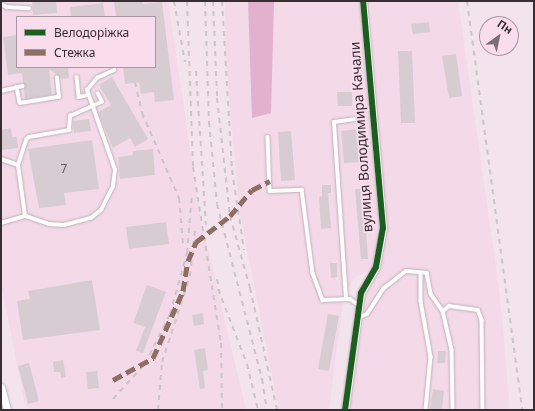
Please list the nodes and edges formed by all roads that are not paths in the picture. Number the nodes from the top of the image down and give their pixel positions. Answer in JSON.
{"nodes":[{"id":1,"x":363,"y":1,"type":"edge"},
{"id":2,"x":1,"y":4,"type":"edge"},
{"id":3,"x":29,"y":8,"type":"dead end"},
{"id":4,"x":114,"y":70,"type":"dead end"},
{"id":5,"x":77,"y":77,"type":"dead end"},
{"id":6,"x":57,"y":78,"type":"dead end"},
{"id":7,"x":1,"y":91,"type":"edge"},
{"id":8,"x":98,"y":94,"type":"dead end"},
{"id":9,"x":88,"y":95,"type":"junction"},
{"id":10,"x":92,"y":108,"type":"junction"},
{"id":11,"x":361,"y":118,"type":"dead end"},
{"id":12,"x":268,"y":137,"type":"dead end"},
{"id":13,"x":1,"y":158,"type":"edge"},
{"id":14,"x":18,"y":165,"type":"junction"},
{"id":15,"x":25,"y":216,"type":"junction"},
{"id":16,"x":1,"y":223,"type":"edge"},
{"id":17,"x":421,"y":275,"type":"junction"},
{"id":18,"x":346,"y":299,"type":"junction"},
{"id":19,"x":359,"y":305,"type":"junction"},
{"id":20,"x":443,"y":311,"type":"junction"},
{"id":21,"x":357,"y":319,"type":"junction"},
{"id":22,"x":1,"y":387,"type":"edge"},
{"id":23,"x":7,"y":410,"type":"edge"},
{"id":24,"x":346,"y":410,"type":"edge"},
{"id":25,"x":426,"y":410,"type":"edge"},
{"id":26,"x":453,"y":410,"type":"edge"},
{"id":27,"x":483,"y":410,"type":"edge"}],
"edges":[{"from":1,"to":19,"type":"street","name":"вулиця Володимира Качали"},
{"from":2,"to":3,"type":"lane"},
{"from":4,"to":9,"type":"lane"},
{"from":5,"to":9,"type":"lane"},
{"from":6,"to":7,"type":"lane"},
{"from":8,"to":10,"type":"lane"},
{"from":9,"to":10,"type":"lane"},
{"from":10,"to":14,"type":"lane"},
{"from":10,"to":15,"type":"lane"},
{"from":11,"to":18,"type":"lane"},
{"from":12,"to":18,"type":"lane"},
{"from":13,"to":14,"type":"lane"},
{"from":14,"to":15,"type":"lane"},
{"from":15,"to":16,"type":"lane"},
{"from":17,"to":20,"type":"lane"},
{"from":17,"to":21,"type":"lane"},
{"from":17,"to":25,"type":"lane"},
{"from":18,"to":19,"type":"lane"},
{"from":19,"to":21,"type":"street","name":"вулиця Володимира Качали"},
{"from":20,"to":26,"type":"lane"},
{"from":20,"to":27,"type":"lane"},
{"from":21,"to":24,"type":"street","name":"вулиця Володимира Качали"},
{"from":22,"to":23,"type":"street"}]}
